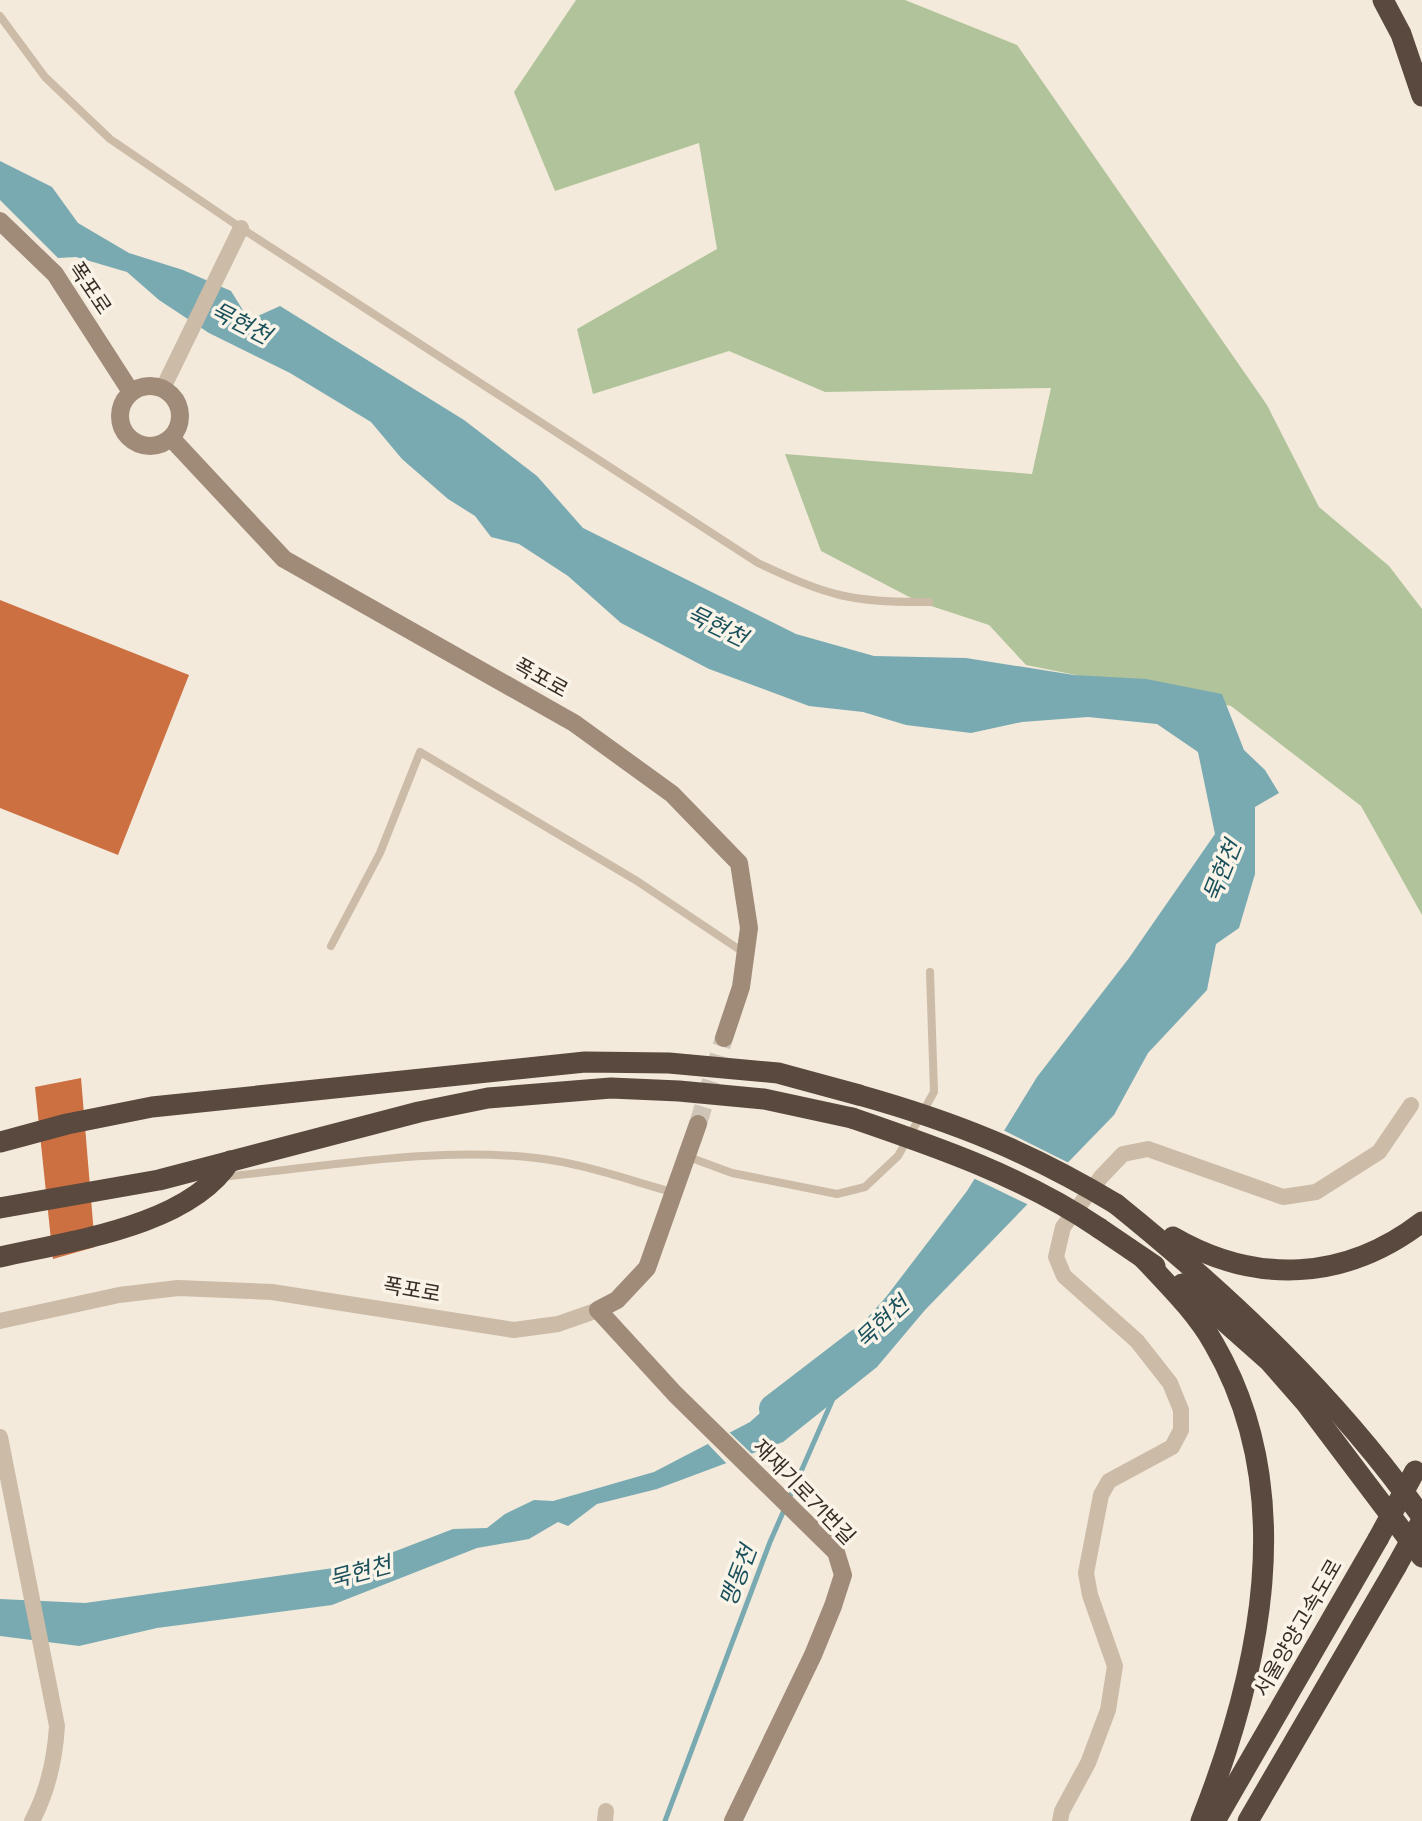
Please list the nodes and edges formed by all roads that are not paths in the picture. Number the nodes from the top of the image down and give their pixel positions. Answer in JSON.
{"nodes":[{"id":1,"x":1382,"y":0,"type":"edge"},
{"id":2,"x":0,"y":16,"type":"edge"},
{"id":3,"x":1422,"y":96,"type":"edge"},
{"id":4,"x":0,"y":221,"type":"edge"},
{"id":5,"x":241,"y":228,"type":"junction"},
{"id":6,"x":163,"y":388,"type":"junction"},
{"id":7,"x":131,"y":392,"type":"junction"},
{"id":8,"x":172,"y":438,"type":"junction"},
{"id":9,"x":929,"y":602,"type":"dead end"},
{"id":10,"x":331,"y":946,"type":"dead end"},
{"id":11,"x":746,"y":954,"type":"junction"},
{"id":12,"x":930,"y":972,"type":"dead end"},
{"id":13,"x":724,"y":1038,"type":"tunnel mouth"},
{"id":14,"x":1411,"y":1105,"type":"dead end"},
{"id":15,"x":698,"y":1124,"type":"tunnel mouth"},
{"id":16,"x":0,"y":1142,"type":"edge"},
{"id":17,"x":686,"y":1156,"type":"junction"},
{"id":18,"x":225,"y":1169,"type":"junction"},
{"id":19,"x":672,"y":1192,"type":"junction"},
{"id":20,"x":1116,"y":1204,"type":"junction"},
{"id":21,"x":0,"y":1208,"type":"edge"},
{"id":22,"x":1422,"y":1222,"type":"edge"},
{"id":23,"x":0,"y":1257,"type":"edge"},
{"id":24,"x":1143,"y":1258,"type":"junction"},
{"id":25,"x":598,"y":1310,"type":"junction"},
{"id":26,"x":0,"y":1321,"type":"edge"},
{"id":27,"x":0,"y":1437,"type":"edge"},
{"id":28,"x":1418,"y":1465,"type":"edge"},
{"id":29,"x":1422,"y":1518,"type":"edge"},
{"id":30,"x":1422,"y":1557,"type":"edge"},
{"id":31,"x":32,"y":1821,"type":"edge"},
{"id":32,"x":733,"y":1821,"type":"edge"},
{"id":33,"x":1060,"y":1821,"type":"edge"},
{"id":34,"x":1201,"y":1821,"type":"edge"},
{"id":35,"x":1216,"y":1821,"type":"edge"},
{"id":36,"x":1251,"y":1821,"type":"edge"}],
"edges":[{"from":1,"to":3,"type":"highway"},
{"from":2,"to":5,"type":"lane"},
{"from":4,"to":7,"type":"main road","name":"폭포로"},
{"from":5,"to":6,"type":"street"},
{"from":5,"to":9,"type":"lane"},
{"from":6,"to":7,"type":"main road"},
{"from":6,"to":8,"type":"main road"},
{"from":7,"to":8,"type":"main road"},
{"from":8,"to":11,"type":"main road","name":"폭포로"},
{"from":10,"to":11,"type":"lane"},
{"from":11,"to":13,"type":"main road","name":"폭포로"},
{"from":12,"to":17,"type":"lane"},
{"from":14,"to":33,"type":"street"},
{"from":15,"to":17,"type":"main road","name":"폭포로"},
{"from":16,"to":20,"type":"highway","bridge":true},
{"from":17,"to":19,"type":"main road","name":"폭포로"},
{"from":18,"to":19,"type":"lane"},
{"from":18,"to":21,"type":"highway"},
{"from":18,"to":23,"type":"highway"},
{"from":18,"to":24,"type":"highway","bridge":true},
{"from":19,"to":25,"type":"main road","name":"폭포로"},
{"from":20,"to":22,"type":"highway"},
{"from":20,"to":29,"type":"highway"},
{"from":24,"to":30,"type":"highway"},
{"from":24,"to":34,"type":"highway"},
{"from":25,"to":26,"type":"street","name":"폭포로"},
{"from":25,"to":32,"type":"main road","name":"재재기로71번길"},
{"from":27,"to":31,"type":"street"},
{"from":28,"to":35,"type":"highway","name":"서울양양고속도로","bridge":true},
{"from":29,"to":36,"type":"highway","bridge":true}]}
